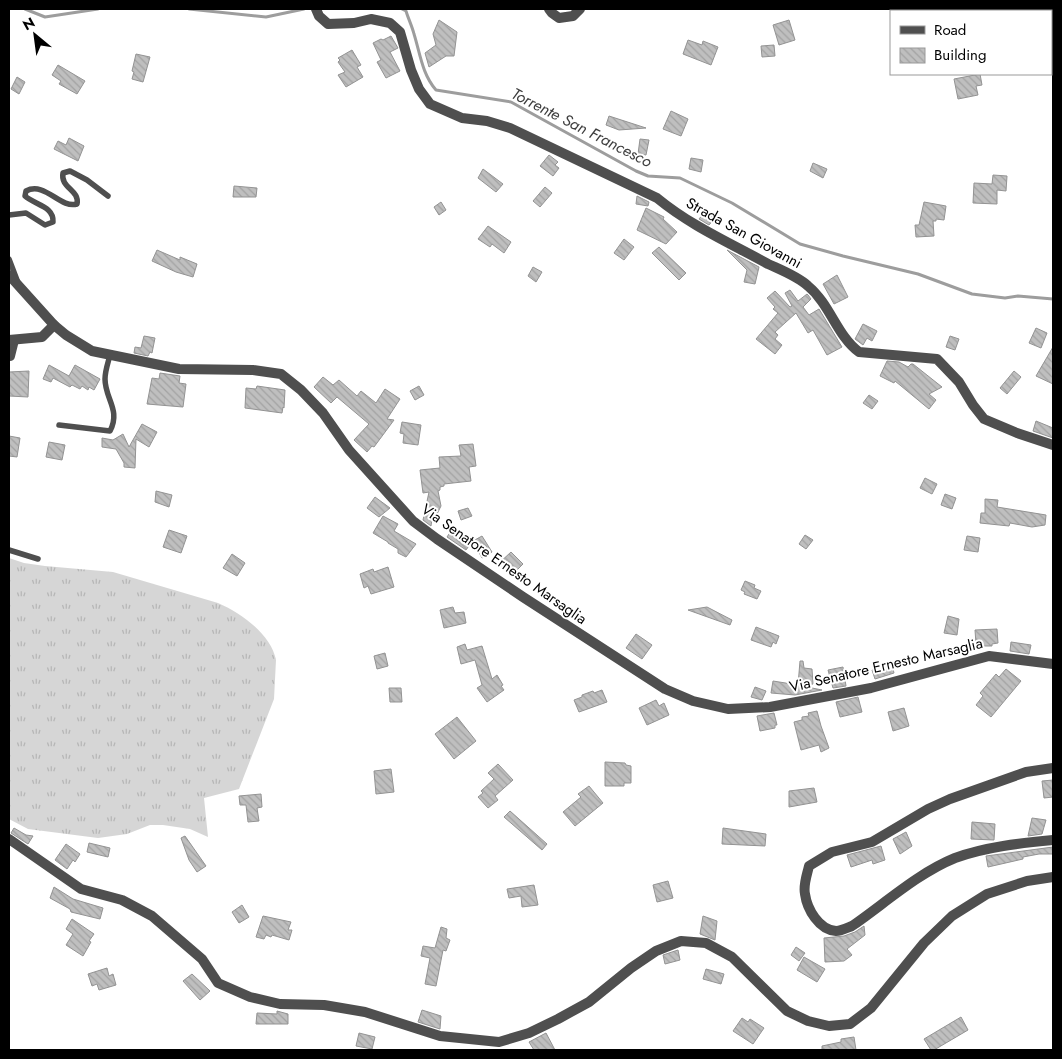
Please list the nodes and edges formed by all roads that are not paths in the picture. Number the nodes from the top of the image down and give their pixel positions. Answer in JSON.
{"nodes":[{"id":1,"x":549,"y":9,"type":"edge"},
{"id":2,"x":580,"y":9,"type":"edge"},
{"id":3,"x":318,"y":12,"type":"edge"},
{"id":4,"x":108,"y":196,"type":"dead end"},
{"id":5,"x":9,"y":215,"type":"edge"},
{"id":6,"x":9,"y":259,"type":"edge"},
{"id":7,"x":9,"y":275,"type":"edge"},
{"id":8,"x":18,"y":284,"type":"junction"},
{"id":9,"x":54,"y":324,"type":"junction"},
{"id":10,"x":11,"y":340,"type":"edge"},
{"id":11,"x":110,"y":355,"type":"junction"},
{"id":12,"x":9,"y":356,"type":"edge"},
{"id":13,"x":59,"y":424,"type":"dead end"},
{"id":14,"x":1053,"y":445,"type":"edge"},
{"id":15,"x":9,"y":550,"type":"edge"},
{"id":16,"x":38,"y":559,"type":"dead end"},
{"id":17,"x":1053,"y":664,"type":"edge"},
{"id":18,"x":1053,"y":768,"type":"edge"},
{"id":19,"x":9,"y":839,"type":"edge"},
{"id":20,"x":1053,"y":840,"type":"edge"},
{"id":21,"x":1053,"y":877,"type":"edge"}],
"edges":[{"from":1,"to":2,"type":"street"},
{"from":3,"to":14,"type":"street","name":"Strada San Giovanni"},
{"from":4,"to":5,"type":"lane"},
{"from":6,"to":8,"type":"lane"},
{"from":7,"to":8,"type":"street","name":"Via Senatore Ernesto Marsaglia"},
{"from":8,"to":9,"type":"street","name":"Via Senatore Ernesto Marsaglia"},
{"from":9,"to":10,"type":"street"},
{"from":9,"to":11,"type":"street","name":"Via Senatore Ernesto Marsaglia"},
{"from":10,"to":12,"type":"street"},
{"from":11,"to":13,"type":"lane"},
{"from":11,"to":17,"type":"street","name":"Via Senatore Ernesto Marsaglia"},
{"from":15,"to":16,"type":"lane"},
{"from":18,"to":20,"type":"street"},
{"from":19,"to":21,"type":"street"}]}
